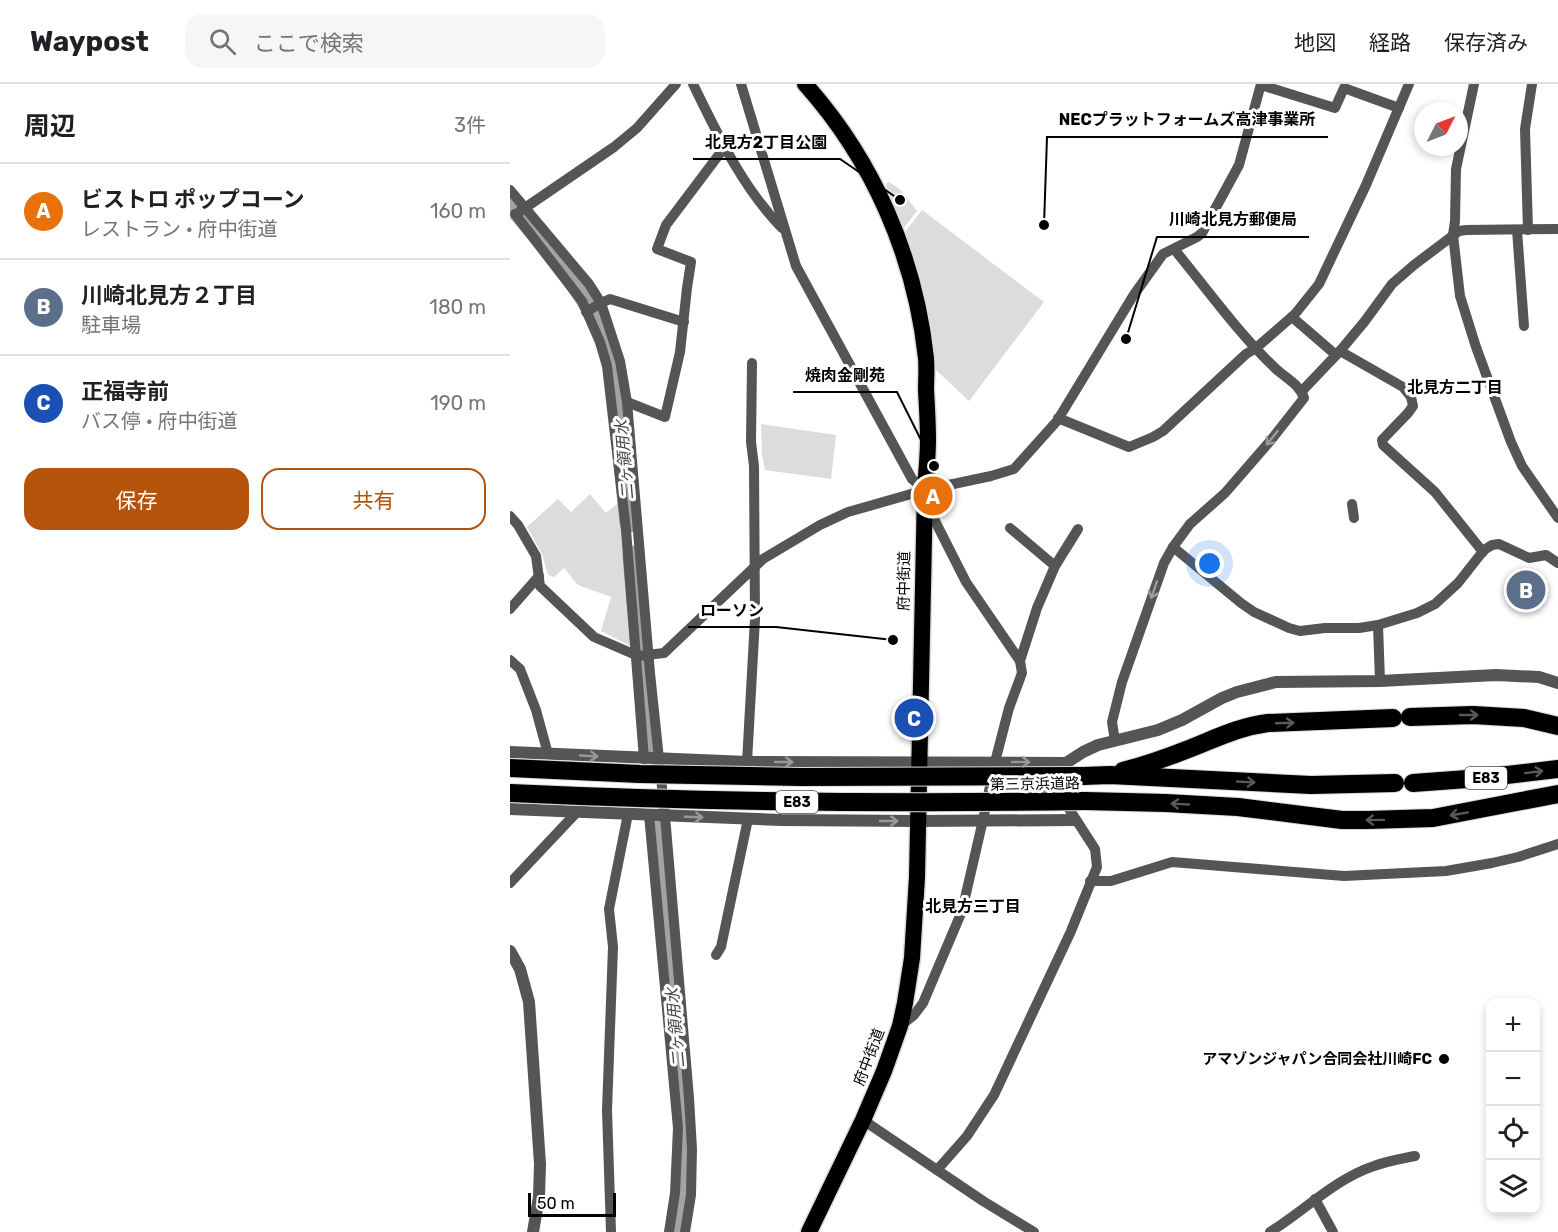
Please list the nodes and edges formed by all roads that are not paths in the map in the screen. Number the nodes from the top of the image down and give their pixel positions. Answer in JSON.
{"nodes":[{"id":1,"x":676,"y":84,"type":"edge"},
{"id":2,"x":693,"y":84,"type":"edge"},
{"id":3,"x":741,"y":84,"type":"edge"},
{"id":4,"x":805,"y":84,"type":"edge"},
{"id":5,"x":1409,"y":84,"type":"edge"},
{"id":6,"x":1474,"y":84,"type":"edge"},
{"id":7,"x":1532,"y":84,"type":"edge"},
{"id":8,"x":1261,"y":85,"type":"edge"},
{"id":9,"x":1399,"y":108,"type":"junction"},
{"id":10,"x":724,"y":148,"type":"junction"},
{"id":11,"x":510,"y":190,"type":"edge"},
{"id":12,"x":518,"y":212,"type":"edge"},
{"id":13,"x":1558,"y":229,"type":"edge"},
{"id":14,"x":1522,"y":230,"type":"junction"},
{"id":15,"x":784,"y":231,"type":"junction"},
{"id":16,"x":1453,"y":235,"type":"junction"},
{"id":17,"x":1174,"y":249,"type":"junction"},
{"id":18,"x":601,"y":303,"type":"junction"},
{"id":19,"x":586,"y":312,"type":"junction"},
{"id":20,"x":1292,"y":317,"type":"junction"},
{"id":21,"x":684,"y":322,"type":"junction"},
{"id":22,"x":1524,"y":326,"type":"dead end"},
{"id":23,"x":1256,"y":348,"type":"junction"},
{"id":24,"x":1338,"y":353,"type":"junction"},
{"id":25,"x":752,"y":363,"type":"dead end"},
{"id":26,"x":1302,"y":391,"type":"junction"},
{"id":27,"x":627,"y":402,"type":"junction"},
{"id":28,"x":1058,"y":418,"type":"junction"},
{"id":29,"x":925,"y":490,"type":"junction"},
{"id":30,"x":1352,"y":504,"type":"dead end"},
{"id":31,"x":924,"y":513,"type":"junction"},
{"id":32,"x":510,"y":516,"type":"edge"},
{"id":33,"x":1354,"y":518,"type":"dead end"},
{"id":34,"x":1558,"y":518,"type":"edge"},
{"id":35,"x":1010,"y":528,"type":"dead end"},
{"id":36,"x":1078,"y":529,"type":"dead end"},
{"id":37,"x":1173,"y":546,"type":"junction"},
{"id":38,"x":1483,"y":552,"type":"junction"},
{"id":39,"x":1558,"y":563,"type":"edge"},
{"id":40,"x":1055,"y":566,"type":"junction"},
{"id":41,"x":754,"y":567,"type":"junction"},
{"id":42,"x":539,"y":576,"type":"junction"},
{"id":43,"x":510,"y":609,"type":"edge"},
{"id":44,"x":1378,"y":625,"type":"junction"},
{"id":45,"x":642,"y":655,"type":"junction"},
{"id":46,"x":510,"y":660,"type":"edge"},
{"id":47,"x":1020,"y":661,"type":"junction"},
{"id":48,"x":1380,"y":681,"type":"junction"},
{"id":49,"x":1558,"y":683,"type":"edge"},
{"id":50,"x":1558,"y":726,"type":"edge"},
{"id":51,"x":1115,"y":741,"type":"junction"},
{"id":52,"x":510,"y":752,"type":"edge"},
{"id":53,"x":548,"y":754,"type":"junction"},
{"id":54,"x":644,"y":759,"type":"junction"},
{"id":55,"x":660,"y":759,"type":"junction"},
{"id":56,"x":747,"y":762,"type":"junction"},
{"id":57,"x":919,"y":762,"type":"junction"},
{"id":58,"x":995,"y":762,"type":"junction"},
{"id":59,"x":1069,"y":762,"type":"junction"},
{"id":60,"x":510,"y":768,"type":"edge"},
{"id":61,"x":1558,"y":769,"type":"edge"},
{"id":62,"x":510,"y":773,"type":"edge"},
{"id":63,"x":1110,"y":776,"type":"junction"},
{"id":64,"x":991,"y":781,"type":"junction"},
{"id":65,"x":662,"y":784,"type":"junction"},
{"id":66,"x":510,"y":786,"type":"edge"},
{"id":67,"x":918,"y":789,"type":"junction"},
{"id":68,"x":1057,"y":790,"type":"junction"},
{"id":69,"x":510,"y":793,"type":"edge"},
{"id":70,"x":988,"y":794,"type":"junction"},
{"id":71,"x":1558,"y":794,"type":"edge"},
{"id":72,"x":510,"y":808,"type":"edge"},
{"id":73,"x":577,"y":812,"type":"junction"},
{"id":74,"x":628,"y":814,"type":"junction"},
{"id":75,"x":649,"y":815,"type":"junction"},
{"id":76,"x":665,"y":816,"type":"junction"},
{"id":77,"x":748,"y":819,"type":"junction"},
{"id":78,"x":983,"y":820,"type":"junction"},
{"id":79,"x":1075,"y":820,"type":"junction"},
{"id":80,"x":918,"y":821,"type":"junction"},
{"id":81,"x":1558,"y":844,"type":"edge"},
{"id":82,"x":1090,"y":881,"type":"junction"},
{"id":83,"x":510,"y":884,"type":"edge"},
{"id":84,"x":511,"y":954,"type":"edge"},
{"id":85,"x":716,"y":955,"type":"dead end"},
{"id":86,"x":900,"y":1026,"type":"junction"},
{"id":87,"x":863,"y":1120,"type":"junction"},
{"id":88,"x":1415,"y":1156,"type":"dead end"},
{"id":89,"x":938,"y":1170,"type":"junction"},
{"id":90,"x":1316,"y":1199,"type":"junction"},
{"id":91,"x":533,"y":1232,"type":"edge"},
{"id":92,"x":611,"y":1232,"type":"edge"},
{"id":93,"x":669,"y":1232,"type":"edge"},
{"id":94,"x":685,"y":1232,"type":"edge"},
{"id":95,"x":809,"y":1232,"type":"edge"},
{"id":96,"x":1034,"y":1232,"type":"edge"},
{"id":97,"x":1270,"y":1232,"type":"edge"},
{"id":98,"x":1333,"y":1232,"type":"edge"}],
"edges":[{"from":1,"to":12,"type":"street"},
{"from":2,"to":10,"type":"street"},
{"from":3,"to":15,"type":"street"},
{"from":4,"to":29,"type":"highway","name":"府中街道"},
{"from":5,"to":9,"type":"street"},
{"from":6,"to":16,"type":"street"},
{"from":7,"to":14,"type":"street"},
{"from":8,"to":9,"type":"street"},
{"from":8,"to":17,"type":"street"},
{"from":9,"to":20,"type":"street"},
{"from":10,"to":15,"type":"street"},
{"from":10,"to":21,"type":"street"},
{"from":11,"to":12,"type":"street"},
{"from":12,"to":18,"type":"street"},
{"from":12,"to":19,"type":"street"},
{"from":13,"to":14,"type":"street"},
{"from":14,"to":16,"type":"street"},
{"from":14,"to":22,"type":"street"},
{"from":15,"to":29,"type":"street"},
{"from":16,"to":24,"type":"street"},
{"from":16,"to":34,"type":"street"},
{"from":17,"to":23,"type":"street"},
{"from":17,"to":28,"type":"street"},
{"from":18,"to":19,"type":"street"},
{"from":18,"to":21,"type":"street"},
{"from":18,"to":27,"type":"street"},
{"from":19,"to":45,"type":"street"},
{"from":20,"to":23,"type":"street"},
{"from":20,"to":24,"type":"street"},
{"from":21,"to":27,"type":"street"},
{"from":23,"to":26,"type":"street"},
{"from":23,"to":28,"type":"street"},
{"from":24,"to":26,"type":"street"},
{"from":24,"to":38,"type":"street"},
{"from":25,"to":41,"type":"street"},
{"from":26,"to":37,"type":"street","one_way":true},
{"from":27,"to":45,"type":"street"},
{"from":28,"to":29,"type":"street"},
{"from":29,"to":31,"type":"highway","name":"府中街道"},
{"from":29,"to":41,"type":"street"},
{"from":30,"to":33,"type":"street"},
{"from":31,"to":47,"type":"street"},
{"from":31,"to":57,"type":"highway","name":"府中街道"},
{"from":32,"to":42,"type":"street"},
{"from":35,"to":40,"type":"street"},
{"from":36,"to":40,"type":"street"},
{"from":37,"to":44,"type":"street"},
{"from":37,"to":51,"type":"street","one_way":true},
{"from":38,"to":39,"type":"street"},
{"from":38,"to":44,"type":"street"},
{"from":40,"to":47,"type":"street"},
{"from":41,"to":45,"type":"street"},
{"from":41,"to":56,"type":"street"},
{"from":42,"to":43,"type":"street"},
{"from":42,"to":45,"type":"street"},
{"from":44,"to":48,"type":"street"},
{"from":45,"to":54,"type":"street"},
{"from":45,"to":55,"type":"street"},
{"from":46,"to":53,"type":"street"},
{"from":47,"to":58,"type":"street"},
{"from":48,"to":49,"type":"street"},
{"from":48,"to":51,"type":"street"},
{"from":63,"to":50,"type":"highway","one_way":true},
{"from":51,"to":59,"type":"street"},
{"from":52,"to":53,"type":"street"},
{"from":53,"to":54,"type":"street","one_way":true},
{"from":54,"to":55,"type":"street"},
{"from":55,"to":56,"type":"street"},
{"from":55,"to":65,"type":"street"},
{"from":56,"to":57,"type":"street","one_way":true},
{"from":57,"to":58,"type":"street"},
{"from":57,"to":67,"type":"highway","name":"府中街道"},
{"from":58,"to":59,"type":"street","one_way":true},
{"from":58,"to":64,"type":"street"},
{"from":59,"to":64,"type":"street"},
{"from":59,"to":68,"type":"street"},
{"from":60,"to":63,"type":"highway","name":"第三京浜道路","number":"E83","bridge":true},
{"from":63,"to":61,"type":"highway","name":"第三京浜道路","number":"E83","one_way":true},
{"from":62,"to":65,"type":"street"},
{"from":64,"to":67,"type":"street"},
{"from":64,"to":70,"type":"street"},
{"from":65,"to":66,"type":"street"},
{"from":65,"to":67,"type":"street"},
{"from":65,"to":76,"type":"street"},
{"from":67,"to":70,"type":"street"},
{"from":67,"to":80,"type":"highway","name":"府中街道"},
{"from":68,"to":70,"type":"street"},
{"from":68,"to":79,"type":"street"},
{"from":71,"to":69,"type":"highway","name":"第三京浜道路","number":"E83","one_way":true,"bridge":true},
{"from":70,"to":78,"type":"street"},
{"from":72,"to":73,"type":"street"},
{"from":73,"to":74,"type":"street"},
{"from":73,"to":83,"type":"street"},
{"from":74,"to":75,"type":"street"},
{"from":74,"to":92,"type":"street"},
{"from":75,"to":76,"type":"street"},
{"from":75,"to":93,"type":"street"},
{"from":76,"to":77,"type":"street","one_way":true},
{"from":76,"to":94,"type":"street"},
{"from":77,"to":80,"type":"street","one_way":true},
{"from":77,"to":85,"type":"street"},
{"from":78,"to":79,"type":"street"},
{"from":78,"to":80,"type":"street"},
{"from":78,"to":86,"type":"street"},
{"from":79,"to":82,"type":"street"},
{"from":80,"to":86,"type":"highway","name":"府中街道"},
{"from":81,"to":82,"type":"street"},
{"from":82,"to":89,"type":"street"},
{"from":84,"to":91,"type":"street"},
{"from":86,"to":87,"type":"highway","name":"府中街道"},
{"from":87,"to":89,"type":"street"},
{"from":87,"to":95,"type":"highway","name":"府中街道"},
{"from":88,"to":90,"type":"street"},
{"from":89,"to":96,"type":"street"},
{"from":90,"to":97,"type":"street"},
{"from":90,"to":98,"type":"street"}]}
